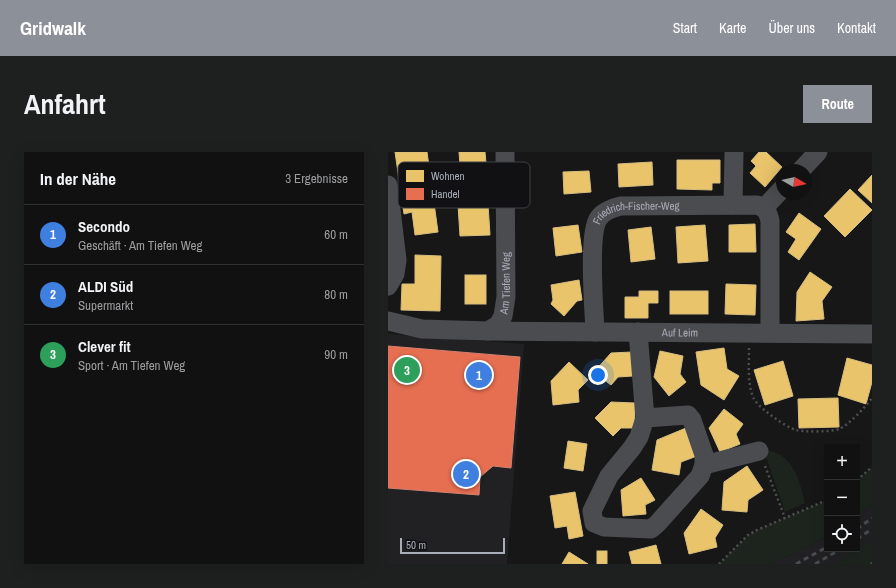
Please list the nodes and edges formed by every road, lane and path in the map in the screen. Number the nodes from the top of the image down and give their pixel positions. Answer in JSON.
{"nodes":[{"id":1,"x":505,"y":152,"type":"edge"},
{"id":2,"x":734,"y":152,"type":"edge"},
{"id":3,"x":818,"y":152,"type":"edge"},
{"id":4,"x":505,"y":162,"type":"edge"},
{"id":5,"x":806,"y":164,"type":"edge"},
{"id":6,"x":388,"y":185,"type":"edge"},
{"id":7,"x":776,"y":195,"type":"edge"},
{"id":8,"x":733,"y":205,"type":"junction"},
{"id":9,"x":505,"y":208,"type":"edge"},
{"id":10,"x":764,"y":208,"type":"junction"},
{"id":11,"x":388,"y":286,"type":"edge"},
{"id":12,"x":388,"y":321,"type":"edge"},
{"id":13,"x":488,"y":331,"type":"junction"},
{"id":14,"x":595,"y":332,"type":"junction"},
{"id":15,"x":638,"y":332,"type":"junction"},
{"id":16,"x":770,"y":333,"type":"junction"},
{"id":17,"x":748,"y":334,"type":"junction"},
{"id":18,"x":872,"y":334,"type":"edge"},
{"id":19,"x":872,"y":398,"type":"edge"},
{"id":20,"x":645,"y":418,"type":"junction"},
{"id":21,"x":759,"y":451,"type":"joint"},
{"id":22,"x":704,"y":465,"type":"junction"},
{"id":23,"x":872,"y":467,"type":"edge"},
{"id":24,"x":860,"y":477,"type":"edge"},
{"id":25,"x":824,"y":501,"type":"edge"},
{"id":26,"x":785,"y":518,"type":"junction"},
{"id":27,"x":719,"y":564,"type":"edge"}],
"edges":[{"from":1,"to":4,"type":"street","name":"Am Tiefen Weg"},
{"from":2,"to":8,"type":"street"},
{"from":3,"to":5,"type":"street"},
{"from":6,"to":11,"type":"street"},
{"from":7,"to":10,"type":"street"},
{"from":8,"to":10,"type":"street","name":"Friedrich-Fischer-Weg"},
{"from":8,"to":14,"type":"street","name":"Friedrich-Fischer-Weg"},
{"from":9,"to":13,"type":"street","name":"Am Tiefen Weg"},
{"from":10,"to":16,"type":"street"},
{"from":12,"to":13,"type":"street"},
{"from":13,"to":14,"type":"street","name":"Auf Leim"},
{"from":14,"to":15,"type":"street","name":"Auf Leim"},
{"from":15,"to":17,"type":"street","name":"Auf Leim"},
{"from":15,"to":20,"type":"street"},
{"from":16,"to":17,"type":"street","name":"Auf Leim"},
{"from":16,"to":18,"type":"street","name":"Auf Leim"},
{"from":17,"to":19,"type":"path"},
{"from":20,"to":22,"type":"street"},
{"from":20,"to":22,"type":"street"},
{"from":21,"to":22,"type":"street"},
{"from":21,"to":26,"type":"path"},
{"from":23,"to":24,"type":"path"},
{"from":25,"to":26,"type":"path"},
{"from":26,"to":27,"type":"path"}]}
